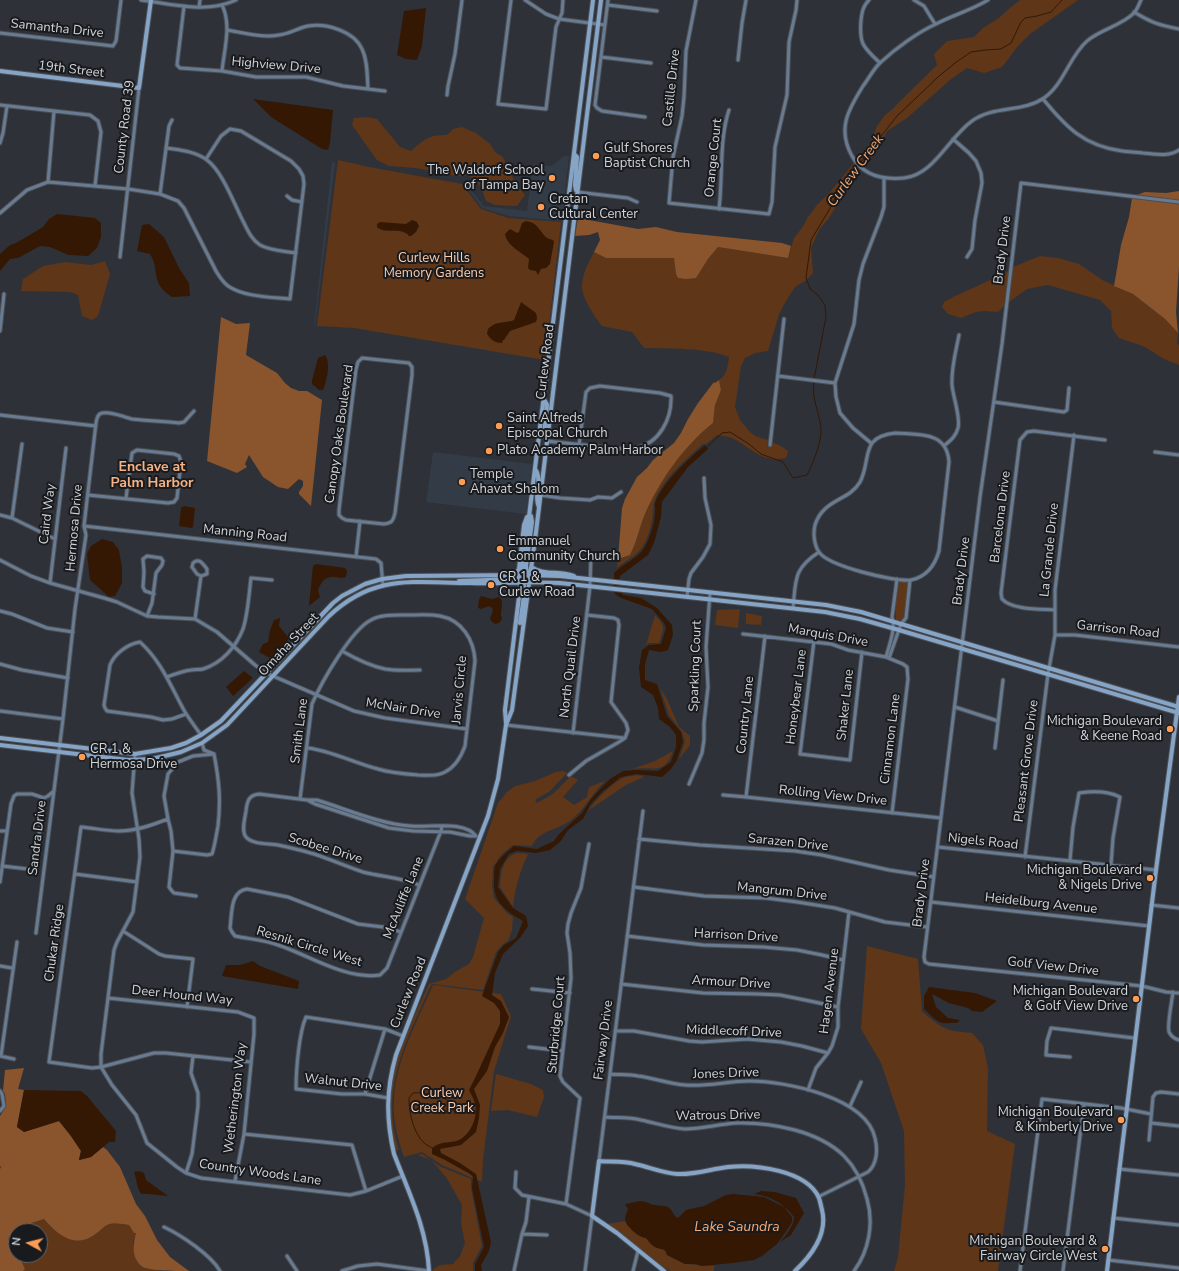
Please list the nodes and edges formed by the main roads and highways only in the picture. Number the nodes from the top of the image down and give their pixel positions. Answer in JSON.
{"nodes":[{"id":1,"x":593,"y":0,"type":"edge"},
{"id":2,"x":601,"y":0,"type":"edge"},
{"id":3,"x":151,"y":1,"type":"edge"},
{"id":4,"x":0,"y":71,"type":"edge"},
{"id":5,"x":139,"y":88,"type":"joint"},
{"id":6,"x":574,"y":154,"type":"junction"},
{"id":7,"x":577,"y":192,"type":"junction"},
{"id":8,"x":545,"y":398,"type":"junction"},
{"id":9,"x":546,"y":441,"type":"junction"},
{"id":10,"x":535,"y":469,"type":"junction"},
{"id":11,"x":539,"y":507,"type":"junction"},
{"id":12,"x":530,"y":512,"type":"junction"},
{"id":13,"x":531,"y":567,"type":"junction"},
{"id":14,"x":514,"y":575,"type":"junction"},
{"id":15,"x":577,"y":578,"type":"junction"},
{"id":16,"x":525,"y":579,"type":"junction"},
{"id":17,"x":1179,"y":697,"type":"edge"},
{"id":18,"x":1178,"y":706,"type":"edge"},
{"id":19,"x":1178,"y":713,"type":"edge"},
{"id":20,"x":506,"y":725,"type":"junction"},
{"id":21,"x":0,"y":738,"type":"edge"},
{"id":22,"x":0,"y":744,"type":"edge"},
{"id":23,"x":429,"y":1271,"type":"edge"},
{"id":24,"x":664,"y":1271,"type":"edge"},
{"id":25,"x":795,"y":1271,"type":"edge"},
{"id":26,"x":1107,"y":1271,"type":"edge"}],
"edges":[{"from":1,"to":6,"type":"main road","name":"Curlew Road"},
{"from":2,"to":7,"type":"main road","name":"Curlew Road"},
{"from":3,"to":5,"type":"main road","name":"County Road 39"},
{"from":4,"to":5,"type":"main road","name":"19th Street"},
{"from":6,"to":7,"type":"main road"},
{"from":6,"to":8,"type":"main road","name":"Curlew Road"},
{"from":7,"to":9,"type":"main road","name":"Curlew Road"},
{"from":8,"to":9,"type":"main road"},
{"from":8,"to":10,"type":"main road","name":"Curlew Road"},
{"from":9,"to":11,"type":"main road","name":"Curlew Road"},
{"from":10,"to":11,"type":"main road"},
{"from":10,"to":12,"type":"main road","name":"Curlew Road"},
{"from":11,"to":13,"type":"main road","name":"Curlew Road"},
{"from":12,"to":14,"type":"main road"},
{"from":12,"to":16,"type":"main road","name":"Curlew Road"},
{"from":13,"to":15,"type":"main road"},
{"from":13,"to":16,"type":"main road","name":"Curlew Road"},
{"from":14,"to":16,"type":"main road","name":"Omaha Street"},
{"from":14,"to":21,"type":"main road","name":"Omaha Street"},
{"from":15,"to":16,"type":"main road","name":"Omaha Street"},
{"from":15,"to":18,"type":"main road","name":"Omaha Street"},
{"from":16,"to":19,"type":"main road","name":"Omaha Street"},
{"from":16,"to":20,"type":"main road","name":"Curlew Road"},
{"from":16,"to":20,"type":"main road","name":"Curlew Road"},
{"from":16,"to":22,"type":"main road","name":"Omaha Street"},
{"from":17,"to":18,"type":"main road"},
{"from":18,"to":19,"type":"main road"},
{"from":19,"to":26,"type":"main road"},
{"from":20,"to":23,"type":"main road","name":"Curlew Road"},
{"from":24,"to":25,"type":"main road","name":"Fairway Drive"}]}
